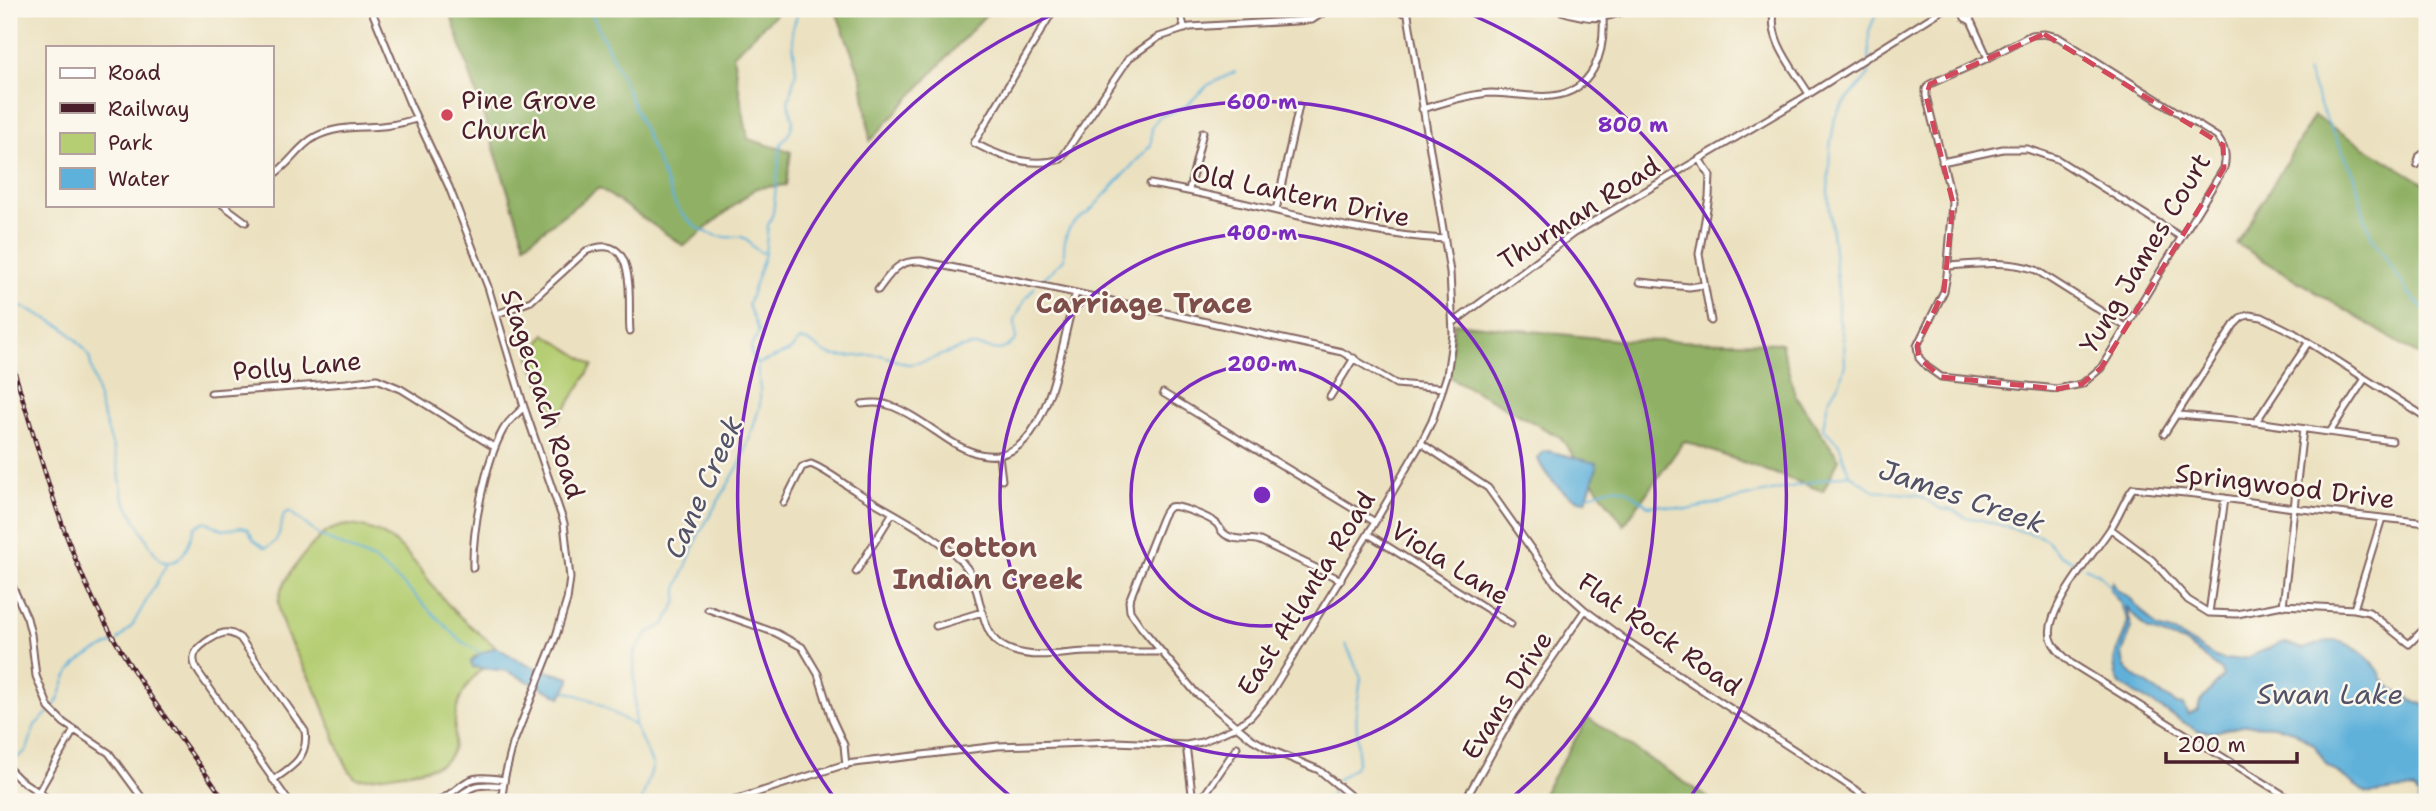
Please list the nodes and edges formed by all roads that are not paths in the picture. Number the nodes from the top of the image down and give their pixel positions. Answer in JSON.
{"nodes":[{"id":1,"x":371,"y":9,"type":"edge"},
{"id":2,"x":1054,"y":9,"type":"edge"},
{"id":3,"x":1179,"y":9,"type":"edge"},
{"id":4,"x":1329,"y":9,"type":"edge"},
{"id":5,"x":1393,"y":9,"type":"edge"},
{"id":6,"x":1555,"y":9,"type":"edge"},
{"id":7,"x":1629,"y":9,"type":"edge"},
{"id":8,"x":1775,"y":9,"type":"edge"},
{"id":9,"x":1944,"y":9,"type":"edge"},
{"id":10,"x":1961,"y":9,"type":"edge"},
{"id":11,"x":1968,"y":9,"type":"edge"},
{"id":12,"x":1407,"y":11,"type":"edge"},
{"id":13,"x":1604,"y":18,"type":"junction"},
{"id":14,"x":1971,"y":21,"type":"junction"},
{"id":15,"x":1185,"y":29,"type":"junction"},
{"id":16,"x":1988,"y":58,"type":"junction"},
{"id":17,"x":1809,"y":94,"type":"junction"},
{"id":18,"x":1299,"y":106,"type":"dead end"},
{"id":19,"x":1422,"y":109,"type":"junction"},
{"id":20,"x":416,"y":119,"type":"junction"},
{"id":21,"x":1203,"y":132,"type":"dead end"},
{"id":22,"x":2427,"y":151,"type":"edge"},
{"id":23,"x":1699,"y":159,"type":"junction"},
{"id":24,"x":1942,"y":162,"type":"junction"},
{"id":25,"x":2417,"y":165,"type":"dead end"},
{"id":26,"x":273,"y":175,"type":"edge"},
{"id":27,"x":1150,"y":184,"type":"dead end"},
{"id":28,"x":1189,"y":190,"type":"junction"},
{"id":29,"x":224,"y":206,"type":"edge"},
{"id":30,"x":1276,"y":210,"type":"junction"},
{"id":31,"x":246,"y":222,"type":"dead end"},
{"id":32,"x":2182,"y":237,"type":"junction"},
{"id":33,"x":1445,"y":239,"type":"junction"},
{"id":34,"x":1948,"y":266,"type":"junction"},
{"id":35,"x":1640,"y":282,"type":"dead end"},
{"id":36,"x":1704,"y":285,"type":"junction"},
{"id":37,"x":878,"y":290,"type":"dead end"},
{"id":38,"x":1076,"y":293,"type":"junction"},
{"id":39,"x":497,"y":314,"type":"junction"},
{"id":40,"x":1711,"y":321,"type":"dead end"},
{"id":41,"x":1453,"y":323,"type":"junction"},
{"id":42,"x":2126,"y":327,"type":"junction"},
{"id":43,"x":630,"y":331,"type":"dead end"},
{"id":44,"x":2308,"y":343,"type":"junction"},
{"id":45,"x":1354,"y":358,"type":"junction"},
{"id":46,"x":2364,"y":380,"type":"junction"},
{"id":47,"x":1443,"y":388,"type":"junction"},
{"id":48,"x":211,"y":393,"type":"dead end"},
{"id":49,"x":1163,"y":393,"type":"dead end"},
{"id":50,"x":1330,"y":397,"type":"dead end"},
{"id":51,"x":862,"y":404,"type":"dead end"},
{"id":52,"x":524,"y":407,"type":"junction"},
{"id":53,"x":2179,"y":415,"type":"junction"},
{"id":54,"x":2427,"y":418,"type":"edge"},
{"id":55,"x":2256,"y":422,"type":"junction"},
{"id":56,"x":2303,"y":429,"type":"junction"},
{"id":57,"x":2330,"y":432,"type":"junction"},
{"id":58,"x":2164,"y":435,"type":"dead end"},
{"id":59,"x":2392,"y":441,"type":"dead end"},
{"id":60,"x":1421,"y":443,"type":"junction"},
{"id":61,"x":495,"y":447,"type":"junction"},
{"id":62,"x":999,"y":456,"type":"junction"},
{"id":63,"x":1002,"y":480,"type":"dead end"},
{"id":64,"x":2225,"y":498,"type":"junction"},
{"id":65,"x":784,"y":503,"type":"dead end"},
{"id":66,"x":2292,"y":508,"type":"junction"},
{"id":67,"x":892,"y":514,"type":"junction"},
{"id":68,"x":2382,"y":518,"type":"junction"},
{"id":69,"x":1375,"y":522,"type":"junction"},
{"id":70,"x":2427,"y":523,"type":"edge"},
{"id":71,"x":2111,"y":529,"type":"junction"},
{"id":72,"x":1368,"y":534,"type":"junction"},
{"id":73,"x":473,"y":568,"type":"dead end"},
{"id":74,"x":856,"y":572,"type":"dead end"},
{"id":75,"x":9,"y":579,"type":"edge"},
{"id":76,"x":1340,"y":580,"type":"junction"},
{"id":77,"x":2283,"y":606,"type":"junction"},
{"id":78,"x":2354,"y":609,"type":"junction"},
{"id":79,"x":708,"y":610,"type":"dead end"},
{"id":80,"x":1585,"y":610,"type":"junction"},
{"id":81,"x":982,"y":611,"type":"junction"},
{"id":82,"x":2209,"y":613,"type":"junction"},
{"id":83,"x":2427,"y":621,"type":"edge"},
{"id":84,"x":1511,"y":624,"type":"dead end"},
{"id":85,"x":936,"y":626,"type":"dead end"},
{"id":86,"x":1160,"y":652,"type":"junction"},
{"id":87,"x":1236,"y":727,"type":"junction"},
{"id":88,"x":74,"y":730,"type":"junction"},
{"id":89,"x":1186,"y":745,"type":"junction"},
{"id":90,"x":1237,"y":747,"type":"dead end"},
{"id":91,"x":846,"y":766,"type":"junction"},
{"id":92,"x":9,"y":769,"type":"edge"},
{"id":93,"x":273,"y":780,"type":"junction"},
{"id":94,"x":503,"y":783,"type":"junction"},
{"id":95,"x":38,"y":793,"type":"junction"},
{"id":96,"x":1193,"y":801,"type":"edge"},
{"id":97,"x":53,"y":802,"type":"edge"},
{"id":98,"x":145,"y":802,"type":"edge"},
{"id":99,"x":289,"y":802,"type":"edge"},
{"id":100,"x":435,"y":802,"type":"edge"},
{"id":101,"x":451,"y":802,"type":"edge"},
{"id":102,"x":501,"y":802,"type":"edge"},
{"id":103,"x":728,"y":802,"type":"edge"},
{"id":104,"x":1358,"y":802,"type":"edge"},
{"id":105,"x":1464,"y":802,"type":"edge"},
{"id":106,"x":1874,"y":802,"type":"edge"},
{"id":107,"x":2295,"y":802,"type":"edge"}],
"edges":[{"from":1,"to":20,"type":"street","name":"Stagecoach Road"},
{"from":2,"to":15,"type":"street"},
{"from":3,"to":15,"type":"street"},
{"from":4,"to":15,"type":"street"},
{"from":5,"to":12,"type":"street"},
{"from":6,"to":13,"type":"street"},
{"from":7,"to":13,"type":"street"},
{"from":8,"to":17,"type":"street"},
{"from":9,"to":17,"type":"street","name":"Thurman Road"},
{"from":10,"to":14,"type":"street"},
{"from":11,"to":14,"type":"street"},
{"from":12,"to":19,"type":"street","name":"East Atlanta Road"},
{"from":13,"to":19,"type":"street"},
{"from":14,"to":16,"type":"street"},
{"from":16,"to":24,"type":"street"},
{"from":16,"to":32,"type":"street","name":"Yung James Court"},
{"from":17,"to":23,"type":"street","name":"Thurman Road"},
{"from":18,"to":30,"type":"street"},
{"from":19,"to":33,"type":"street","name":"East Atlanta Road"},
{"from":20,"to":26,"type":"street"},
{"from":20,"to":39,"type":"street","name":"Stagecoach Road"},
{"from":21,"to":28,"type":"street"},
{"from":22,"to":25,"type":"street"},
{"from":23,"to":36,"type":"street"},
{"from":23,"to":41,"type":"street","name":"Thurman Road"},
{"from":24,"to":32,"type":"street"},
{"from":24,"to":34,"type":"street"},
{"from":27,"to":28,"type":"street","name":"Old Lantern Drive"},
{"from":28,"to":30,"type":"street","name":"Old Lantern Drive"},
{"from":29,"to":31,"type":"street"},
{"from":30,"to":33,"type":"street","name":"Old Lantern Drive"},
{"from":32,"to":42,"type":"street","name":"Yung James Court"},
{"from":33,"to":41,"type":"street","name":"East Atlanta Road"},
{"from":34,"to":42,"type":"street"},
{"from":34,"to":42,"type":"street","name":"Yung James Court"},
{"from":35,"to":36,"type":"street"},
{"from":36,"to":40,"type":"street"},
{"from":37,"to":38,"type":"street"},
{"from":38,"to":45,"type":"street"},
{"from":38,"to":62,"type":"street"},
{"from":39,"to":43,"type":"street"},
{"from":39,"to":52,"type":"street","name":"Stagecoach Road"},
{"from":41,"to":47,"type":"street","name":"East Atlanta Road"},
{"from":44,"to":46,"type":"street"},
{"from":44,"to":53,"type":"street"},
{"from":44,"to":55,"type":"street"},
{"from":45,"to":47,"type":"street"},
{"from":45,"to":50,"type":"street"},
{"from":46,"to":54,"type":"street"},
{"from":46,"to":57,"type":"street"},
{"from":47,"to":60,"type":"street","name":"East Atlanta Road"},
{"from":48,"to":61,"type":"street","name":"Polly Lane"},
{"from":49,"to":69,"type":"street"},
{"from":51,"to":62,"type":"street"},
{"from":52,"to":61,"type":"street"},
{"from":52,"to":94,"type":"street","name":"Stagecoach Road"},
{"from":53,"to":55,"type":"street"},
{"from":53,"to":58,"type":"street"},
{"from":55,"to":56,"type":"street"},
{"from":56,"to":57,"type":"street"},
{"from":56,"to":66,"type":"street"},
{"from":57,"to":59,"type":"street"},
{"from":60,"to":69,"type":"street","name":"East Atlanta Road"},
{"from":60,"to":80,"type":"street","name":"Flat Rock Road"},
{"from":61,"to":73,"type":"street"},
{"from":62,"to":63,"type":"street"},
{"from":64,"to":66,"type":"street","name":"Springwood Drive"},
{"from":64,"to":71,"type":"street","name":"Springwood Drive"},
{"from":64,"to":82,"type":"street"},
{"from":65,"to":67,"type":"street"},
{"from":66,"to":68,"type":"street","name":"Springwood Drive"},
{"from":66,"to":77,"type":"street"},
{"from":67,"to":74,"type":"street"},
{"from":67,"to":81,"type":"street"},
{"from":68,"to":70,"type":"street","name":"Springwood Drive"},
{"from":68,"to":78,"type":"street"},
{"from":69,"to":72,"type":"street","name":"East Atlanta Road"},
{"from":71,"to":82,"type":"street"},
{"from":71,"to":107,"type":"street"},
{"from":72,"to":76,"type":"street","name":"East Atlanta Road"},
{"from":72,"to":84,"type":"street","name":"Viola Lane"},
{"from":75,"to":88,"type":"street"},
{"from":76,"to":86,"type":"street"},
{"from":76,"to":87,"type":"street","name":"East Atlanta Road"},
{"from":77,"to":78,"type":"street"},
{"from":77,"to":82,"type":"street"},
{"from":78,"to":83,"type":"street"},
{"from":79,"to":91,"type":"street"},
{"from":80,"to":105,"type":"street","name":"Evans Drive"},
{"from":80,"to":106,"type":"street","name":"Flat Rock Road"},
{"from":81,"to":85,"type":"street"},
{"from":81,"to":86,"type":"street"},
{"from":86,"to":87,"type":"street"},
{"from":87,"to":89,"type":"street","name":"East Atlanta Road"},
{"from":87,"to":104,"type":"street"},
{"from":88,"to":95,"type":"street"},
{"from":88,"to":98,"type":"street"},
{"from":89,"to":91,"type":"street","name":"East Atlanta Road"},
{"from":89,"to":96,"type":"street"},
{"from":90,"to":96,"type":"street"},
{"from":91,"to":103,"type":"street","name":"East Atlanta Road"},
{"from":92,"to":95,"type":"street"},
{"from":93,"to":93,"type":"street"},
{"from":93,"to":99,"type":"street"},
{"from":94,"to":100,"type":"street"},
{"from":94,"to":101,"type":"street"},
{"from":94,"to":102,"type":"street","name":"Stagecoach Road"},
{"from":95,"to":97,"type":"street"}]}
